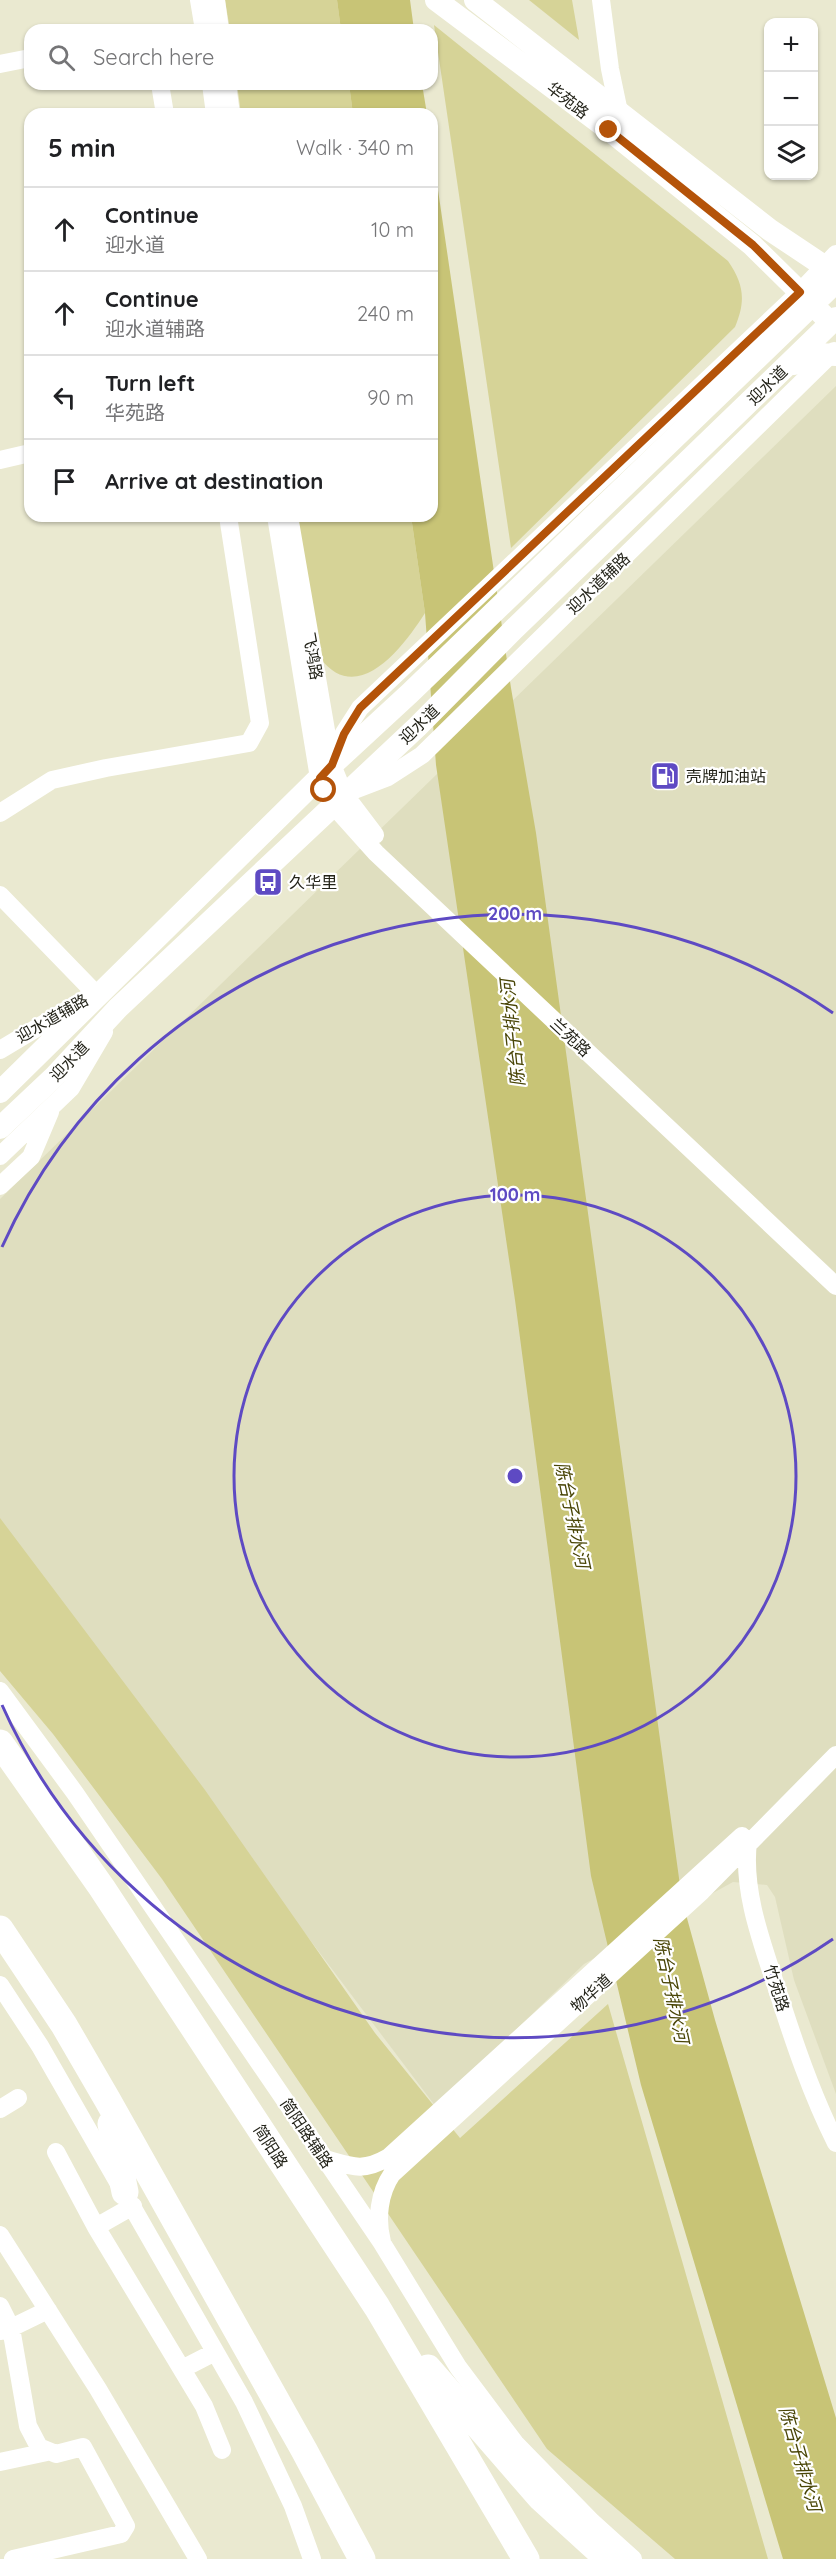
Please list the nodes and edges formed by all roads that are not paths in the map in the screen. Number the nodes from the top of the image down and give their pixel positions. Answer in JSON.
{"nodes":[{"id":1,"x":199,"y":0,"type":"edge"},
{"id":2,"x":216,"y":0,"type":"edge"},
{"id":3,"x":475,"y":0,"type":"edge"},
{"id":4,"x":601,"y":0,"type":"edge"},
{"id":5,"x":437,"y":1,"type":"edge"},
{"id":6,"x":203,"y":24,"type":"edge"},
{"id":7,"x":219,"y":24,"type":"edge"},
{"id":8,"x":24,"y":59,"type":"edge"},
{"id":9,"x":0,"y":64,"type":"edge"},
{"id":10,"x":161,"y":90,"type":"edge"},
{"id":11,"x":212,"y":90,"type":"edge"},
{"id":12,"x":228,"y":90,"type":"edge"},
{"id":13,"x":164,"y":108,"type":"edge"},
{"id":14,"x":214,"y":108,"type":"edge"},
{"id":15,"x":230,"y":108,"type":"edge"},
{"id":16,"x":614,"y":121,"type":"junction"},
{"id":17,"x":833,"y":269,"type":"edge"},
{"id":18,"x":806,"y":298,"type":"junction"},
{"id":19,"x":833,"y":325,"type":"edge"},
{"id":20,"x":834,"y":353,"type":"edge"},
{"id":21,"x":759,"y":357,"type":"junction"},
{"id":22,"x":780,"y":372,"type":"junction"},
{"id":23,"x":24,"y":454,"type":"edge"},
{"id":24,"x":0,"y":460,"type":"edge"},
{"id":25,"x":229,"y":522,"type":"edge"},
{"id":26,"x":277,"y":522,"type":"edge"},
{"id":27,"x":290,"y":522,"type":"edge"},
{"id":28,"x":326,"y":771,"type":"junction"},
{"id":29,"x":338,"y":799,"type":"junction"},
{"id":30,"x":0,"y":813,"type":"edge"},
{"id":31,"x":0,"y":895,"type":"edge"},
{"id":32,"x":100,"y":991,"type":"junction"},
{"id":33,"x":118,"y":1008,"type":"junction"},
{"id":34,"x":572,"y":1032,"type":"junction"},
{"id":35,"x":1,"y":1048,"type":"edge"},
{"id":36,"x":0,"y":1092,"type":"edge"},
{"id":37,"x":54,"y":1104,"type":"junction"},
{"id":38,"x":0,"y":1128,"type":"edge"},
{"id":39,"x":0,"y":1156,"type":"edge"},
{"id":40,"x":0,"y":1186,"type":"edge"},
{"id":41,"x":836,"y":1275,"type":"edge"},
{"id":42,"x":836,"y":1286,"type":"edge"},
{"id":43,"x":0,"y":1690,"type":"edge"},
{"id":44,"x":0,"y":1743,"type":"edge"},
{"id":45,"x":836,"y":1744,"type":"edge"},
{"id":46,"x":836,"y":1755,"type":"edge"},
{"id":47,"x":753,"y":1836,"type":"junction"},
{"id":48,"x":0,"y":1929,"type":"edge"},
{"id":49,"x":598,"y":1976,"type":"junction"},
{"id":50,"x":0,"y":1985,"type":"edge"},
{"id":51,"x":18,"y":2097,"type":"dead end"},
{"id":52,"x":107,"y":2099,"type":"junction"},
{"id":53,"x":0,"y":2109,"type":"edge"},
{"id":54,"x":836,"y":2124,"type":"edge"},
{"id":55,"x":836,"y":2143,"type":"edge"},
{"id":56,"x":56,"y":2152,"type":"dead end"},
{"id":57,"x":325,"y":2159,"type":"junction"},
{"id":58,"x":129,"y":2199,"type":"junction"},
{"id":59,"x":96,"y":2227,"type":"junction"},
{"id":60,"x":0,"y":2235,"type":"edge"},
{"id":61,"x":382,"y":2243,"type":"junction"},
{"id":62,"x":0,"y":2306,"type":"edge"},
{"id":63,"x":377,"y":2307,"type":"junction"},
{"id":64,"x":48,"y":2310,"type":"junction"},
{"id":65,"x":6,"y":2329,"type":"edge"},
{"id":66,"x":215,"y":2352,"type":"junction"},
{"id":67,"x":182,"y":2369,"type":"junction"},
{"id":68,"x":222,"y":2450,"type":"dead end"},
{"id":69,"x":304,"y":2450,"type":"junction"},
{"id":70,"x":47,"y":2452,"type":"junction"},
{"id":71,"x":0,"y":2462,"type":"edge"},
{"id":72,"x":13,"y":2559,"type":"edge"},
{"id":73,"x":198,"y":2559,"type":"edge"},
{"id":74,"x":312,"y":2559,"type":"edge"},
{"id":75,"x":345,"y":2559,"type":"edge"},
{"id":76,"x":362,"y":2559,"type":"edge"},
{"id":77,"x":526,"y":2559,"type":"edge"},
{"id":78,"x":608,"y":2559,"type":"edge"},
{"id":79,"x":633,"y":2559,"type":"edge"}],
"edges":[{"from":1,"to":6,"type":"street"},
{"from":2,"to":7,"type":"street"},
{"from":3,"to":16,"type":"main road","name":"华苑路"},
{"from":4,"to":16,"type":"street"},
{"from":5,"to":16,"type":"main road","name":"华苑路"},
{"from":8,"to":9,"type":"street"},
{"from":10,"to":13,"type":"street"},
{"from":11,"to":14,"type":"street"},
{"from":12,"to":15,"type":"street"},
{"from":16,"to":17,"type":"main road","name":"华苑路"},
{"from":16,"to":18,"type":"main road","name":"华苑路"},
{"from":17,"to":18,"type":"main road","name":"迎水道"},
{"from":18,"to":19,"type":"main road","name":"华苑路"},
{"from":18,"to":21,"type":"main road","name":"迎水道"},
{"from":18,"to":28,"type":"street"},
{"from":19,"to":21,"type":"main road"},
{"from":19,"to":22,"type":"main road","name":"迎水道"},
{"from":20,"to":22,"type":"main road"},
{"from":20,"to":29,"type":"street","name":"迎水道辅路"},
{"from":21,"to":28,"type":"main road","name":"迎水道"},
{"from":22,"to":29,"type":"main road","name":"迎水道"},
{"from":23,"to":24,"type":"street"},
{"from":25,"to":30,"type":"street"},
{"from":26,"to":28,"type":"street","name":"飞鸿路"},
{"from":27,"to":28,"type":"street","name":"飞鸿路"},
{"from":28,"to":29,"type":"street","name":"飞鸿路"},
{"from":28,"to":32,"type":"main road","name":"迎水道"},
{"from":29,"to":33,"type":"main road","name":"迎水道"},
{"from":29,"to":34,"type":"street","name":"兰苑路"},
{"from":31,"to":32,"type":"street"},
{"from":32,"to":35,"type":"street","name":"迎水道辅路"},
{"from":32,"to":36,"type":"main road","name":"迎水道"},
{"from":33,"to":37,"type":"street","name":"迎水道辅路"},
{"from":33,"to":38,"type":"main road","name":"迎水道"},
{"from":34,"to":41,"type":"street","name":"兰苑路"},
{"from":34,"to":42,"type":"street","name":"兰苑路"},
{"from":37,"to":39,"type":"street","name":"迎水道辅路"},
{"from":37,"to":40,"type":"street"},
{"from":43,"to":57,"type":"street","name":"简阳路辅路"},
{"from":44,"to":63,"type":"highway","name":"简阳路"},
{"from":45,"to":47,"type":"street","name":"物华道"},
{"from":46,"to":47,"type":"street","name":"物华道"},
{"from":47,"to":49,"type":"street","name":"物华道"},
{"from":47,"to":54,"type":"street","name":"竹苑路"},
{"from":47,"to":55,"type":"street","name":"竹苑路"},
{"from":48,"to":52,"type":"highway"},
{"from":49,"to":57,"type":"street","name":"物华道"},
{"from":49,"to":61,"type":"street","name":"物华道"},
{"from":50,"to":58,"type":"street"},
{"from":51,"to":53,"type":"street"},
{"from":52,"to":58,"type":"highway"},
{"from":52,"to":69,"type":"highway"},
{"from":56,"to":59,"type":"street"},
{"from":57,"to":61,"type":"street","name":"简阳路辅路"},
{"from":58,"to":59,"type":"street"},
{"from":58,"to":66,"type":"street"},
{"from":59,"to":67,"type":"street"},
{"from":60,"to":64,"type":"street"},
{"from":61,"to":79,"type":"street","name":"简阳路辅路"},
{"from":62,"to":65,"type":"street"},
{"from":63,"to":77,"type":"highway","name":"简阳路"},
{"from":63,"to":78,"type":"highway"},
{"from":64,"to":65,"type":"street"},
{"from":64,"to":73,"type":"street"},
{"from":65,"to":70,"type":"street"},
{"from":66,"to":67,"type":"street"},
{"from":66,"to":74,"type":"street"},
{"from":67,"to":68,"type":"street"},
{"from":69,"to":75,"type":"highway"},
{"from":69,"to":76,"type":"highway"},
{"from":70,"to":71,"type":"street"},
{"from":70,"to":72,"type":"street"}]}
